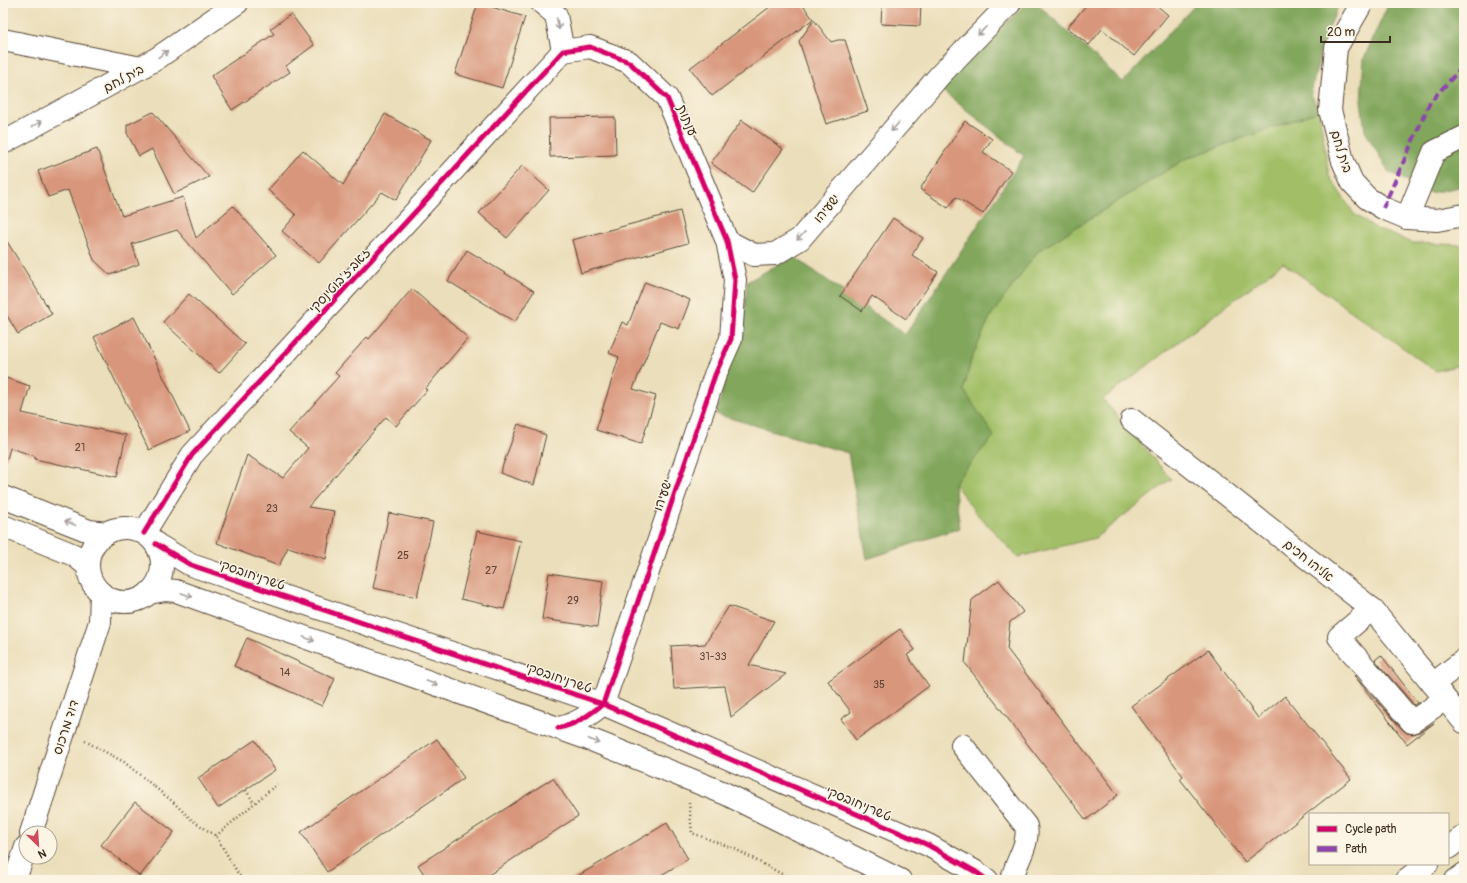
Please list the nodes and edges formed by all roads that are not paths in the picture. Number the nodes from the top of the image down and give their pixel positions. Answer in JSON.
{"nodes":[{"id":1,"x":237,"y":3,"type":"edge"},
{"id":2,"x":542,"y":3,"type":"edge"},
{"id":3,"x":1010,"y":3,"type":"edge"},
{"id":4,"x":1362,"y":3,"type":"edge"},
{"id":5,"x":3,"y":40,"type":"edge"},
{"id":6,"x":563,"y":51,"type":"junction"},
{"id":7,"x":141,"y":68,"type":"junction"},
{"id":8,"x":1464,"y":137,"type":"edge"},
{"id":9,"x":3,"y":143,"type":"edge"},
{"id":10,"x":1464,"y":215,"type":"edge"},
{"id":11,"x":1407,"y":218,"type":"junction"},
{"id":12,"x":727,"y":241,"type":"junction"},
{"id":13,"x":1132,"y":420,"type":"dead end"},
{"id":14,"x":3,"y":497,"type":"edge"},
{"id":15,"x":3,"y":526,"type":"edge"},
{"id":16,"x":107,"y":533,"type":"junction"},
{"id":17,"x":150,"y":538,"type":"junction"},
{"id":18,"x":88,"y":566,"type":"junction"},
{"id":19,"x":101,"y":593,"type":"junction"},
{"id":20,"x":149,"y":593,"type":"junction"},
{"id":21,"x":125,"y":602,"type":"junction"},
{"id":22,"x":1372,"y":609,"type":"junction"},
{"id":23,"x":100,"y":622,"type":"junction"},
{"id":24,"x":1464,"y":660,"type":"edge"},
{"id":25,"x":1439,"y":691,"type":"junction"},
{"id":26,"x":603,"y":704,"type":"junction"},
{"id":27,"x":1464,"y":722,"type":"edge"},
{"id":28,"x":558,"y":728,"type":"junction"},
{"id":29,"x":962,"y":745,"type":"dead end"},
{"id":30,"x":34,"y":825,"type":"edge"},
{"id":31,"x":1464,"y":836,"type":"edge"},
{"id":32,"x":1449,"y":847,"type":"edge"},
{"id":33,"x":20,"y":865,"type":"edge"},
{"id":34,"x":1426,"y":865,"type":"edge"},
{"id":35,"x":1464,"y":874,"type":"edge"},
{"id":36,"x":15,"y":880,"type":"edge"},
{"id":37,"x":900,"y":880,"type":"edge"},
{"id":38,"x":987,"y":880,"type":"edge"},
{"id":39,"x":1012,"y":880,"type":"edge"},
{"id":40,"x":1406,"y":880,"type":"edge"},
{"id":41,"x":1456,"y":880,"type":"edge"}],
"edges":[{"from":7,"to":1,"type":"street","name":"בית לחם","one_way":true},
{"from":2,"to":6,"type":"street","one_way":true},
{"from":3,"to":12,"type":"street","name":"ישעיהו","one_way":true},
{"from":4,"to":11,"type":"street","name":"בית לחם"},
{"from":5,"to":7,"type":"street"},
{"from":6,"to":12,"type":"street","name":"ענתות"},
{"from":6,"to":17,"type":"street","name":"זאב ז'בוטינסקי"},
{"from":9,"to":7,"type":"street","name":"בית לחם","one_way":true},
{"from":8,"to":11,"type":"street"},
{"from":10,"to":11,"type":"street","name":"בית לחם"},
{"from":12,"to":26,"type":"street","name":"ישעיהו"},
{"from":13,"to":22,"type":"street","name":"אליהו חכים"},
{"from":16,"to":14,"type":"street","one_way":true},
{"from":15,"to":18,"type":"street"},
{"from":16,"to":17,"type":"street"},
{"from":16,"to":18,"type":"street"},
{"from":17,"to":20,"type":"street"},
{"from":17,"to":26,"type":"street","name":"טשרניחובסקי"},
{"from":18,"to":19,"type":"street"},
{"from":19,"to":21,"type":"street"},
{"from":19,"to":23,"type":"street","name":"דוד מרכוס"},
{"from":20,"to":21,"type":"street"},
{"from":20,"to":28,"type":"street","one_way":true},
{"from":21,"to":23,"type":"street","name":"דוד מרכוס"},
{"from":22,"to":25,"type":"street","name":"אליהו חכים"},
{"from":22,"to":25,"type":"street"},
{"from":23,"to":30,"type":"street","name":"דוד מרכוס"},
{"from":24,"to":25,"type":"street"},
{"from":25,"to":27,"type":"street","name":"אליהו חכים"},
{"from":26,"to":28,"type":"street"},
{"from":26,"to":38,"type":"street","name":"טשרניחובסקי"},
{"from":28,"to":37,"type":"street","one_way":true},
{"from":29,"to":39,"type":"street"},
{"from":31,"to":32,"type":"street"},
{"from":33,"to":36,"type":"street"},
{"from":34,"to":40,"type":"street"},
{"from":35,"to":41,"type":"street"}]}
